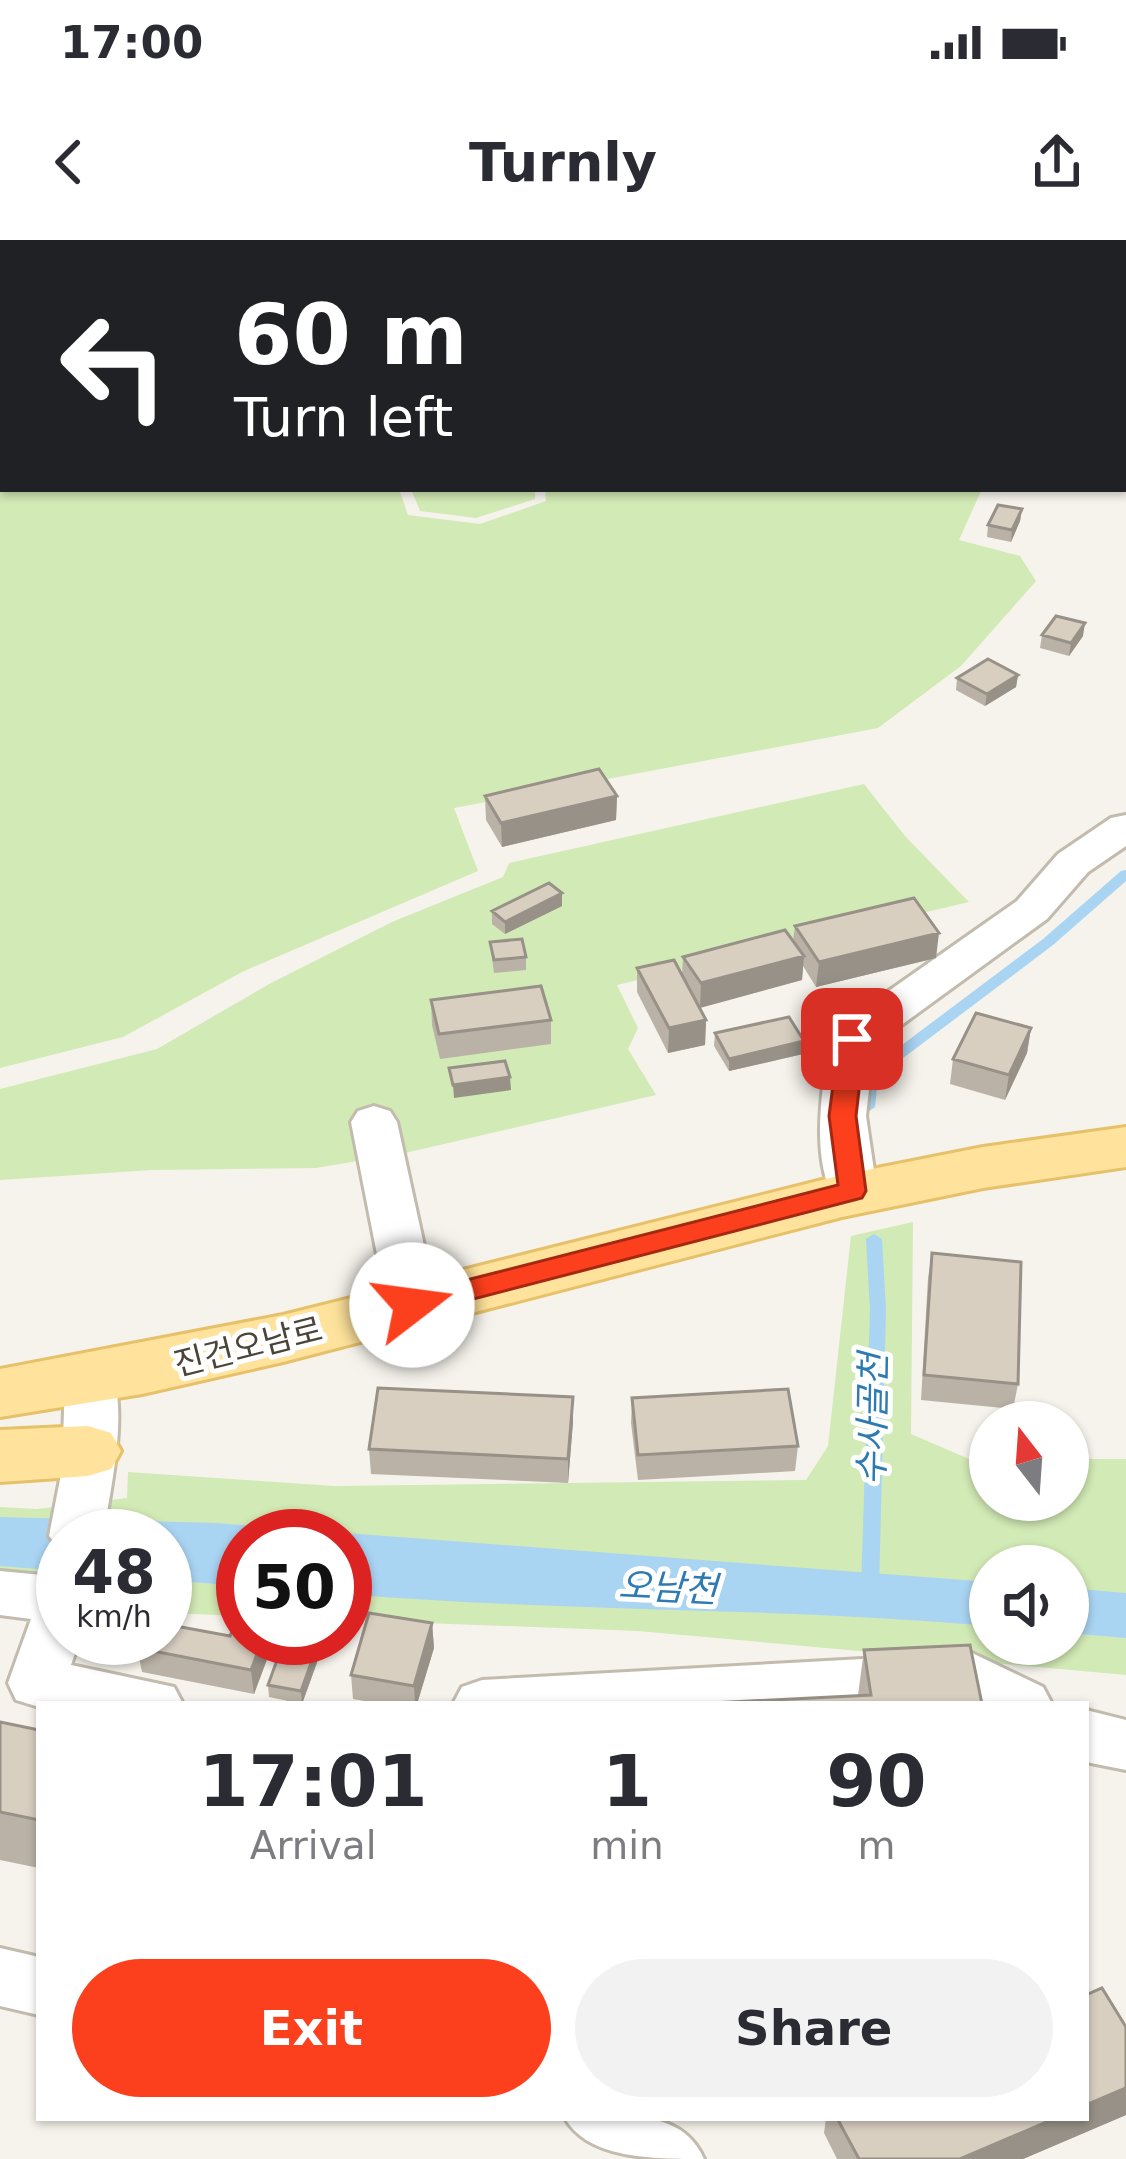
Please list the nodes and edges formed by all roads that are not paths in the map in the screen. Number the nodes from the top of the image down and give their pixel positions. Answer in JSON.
{"nodes":[{"id":1,"x":1126,"y":827,"type":"edge"},
{"id":2,"x":374,"y":1122,"type":"dead end"},
{"id":3,"x":1126,"y":1147,"type":"edge"},
{"id":4,"x":853,"y":1191,"type":"junction"},
{"id":5,"x":412,"y":1305,"type":"junction"},
{"id":6,"x":91,"y":1381,"type":"junction"},
{"id":7,"x":0,"y":1394,"type":"edge"},
{"id":8,"x":0,"y":1456,"type":"edge"},
{"id":9,"x":88,"y":1460,"type":"junction"},
{"id":10,"x":80,"y":1509,"type":"edge"},
{"id":11,"x":0,"y":1593,"type":"edge"},
{"id":12,"x":36,"y":1599,"type":"edge"},
{"id":13,"x":42,"y":1665,"type":"edge"},
{"id":14,"x":137,"y":1701,"type":"edge"},
{"id":15,"x":534,"y":1701,"type":"edge"},
{"id":16,"x":1018,"y":1701,"type":"edge"},
{"id":17,"x":1089,"y":1736,"type":"edge"},
{"id":18,"x":1126,"y":1745,"type":"edge"},
{"id":19,"x":0,"y":1977,"type":"edge"},
{"id":20,"x":36,"y":1985,"type":"edge"},
{"id":21,"x":601,"y":2121,"type":"edge"},
{"id":22,"x":671,"y":2159,"type":"edge"}],
"edges":[{"from":1,"to":4,"type":"street"},
{"from":2,"to":5,"type":"street"},
{"from":3,"to":4,"type":"main road","name":"진건오남로"},
{"from":4,"to":5,"type":"main road","name":"진건오남로"},
{"from":5,"to":6,"type":"main road","name":"진건오남로"},
{"from":6,"to":7,"type":"main road","name":"진건오남로"},
{"from":6,"to":9,"type":"street"},
{"from":8,"to":9,"type":"main road"},
{"from":9,"to":10,"type":"street"},
{"from":11,"to":12,"type":"street"},
{"from":13,"to":14,"type":"street"},
{"from":15,"to":16,"type":"street"},
{"from":17,"to":18,"type":"street"},
{"from":19,"to":20,"type":"street"},
{"from":21,"to":22,"type":"street"}]}
